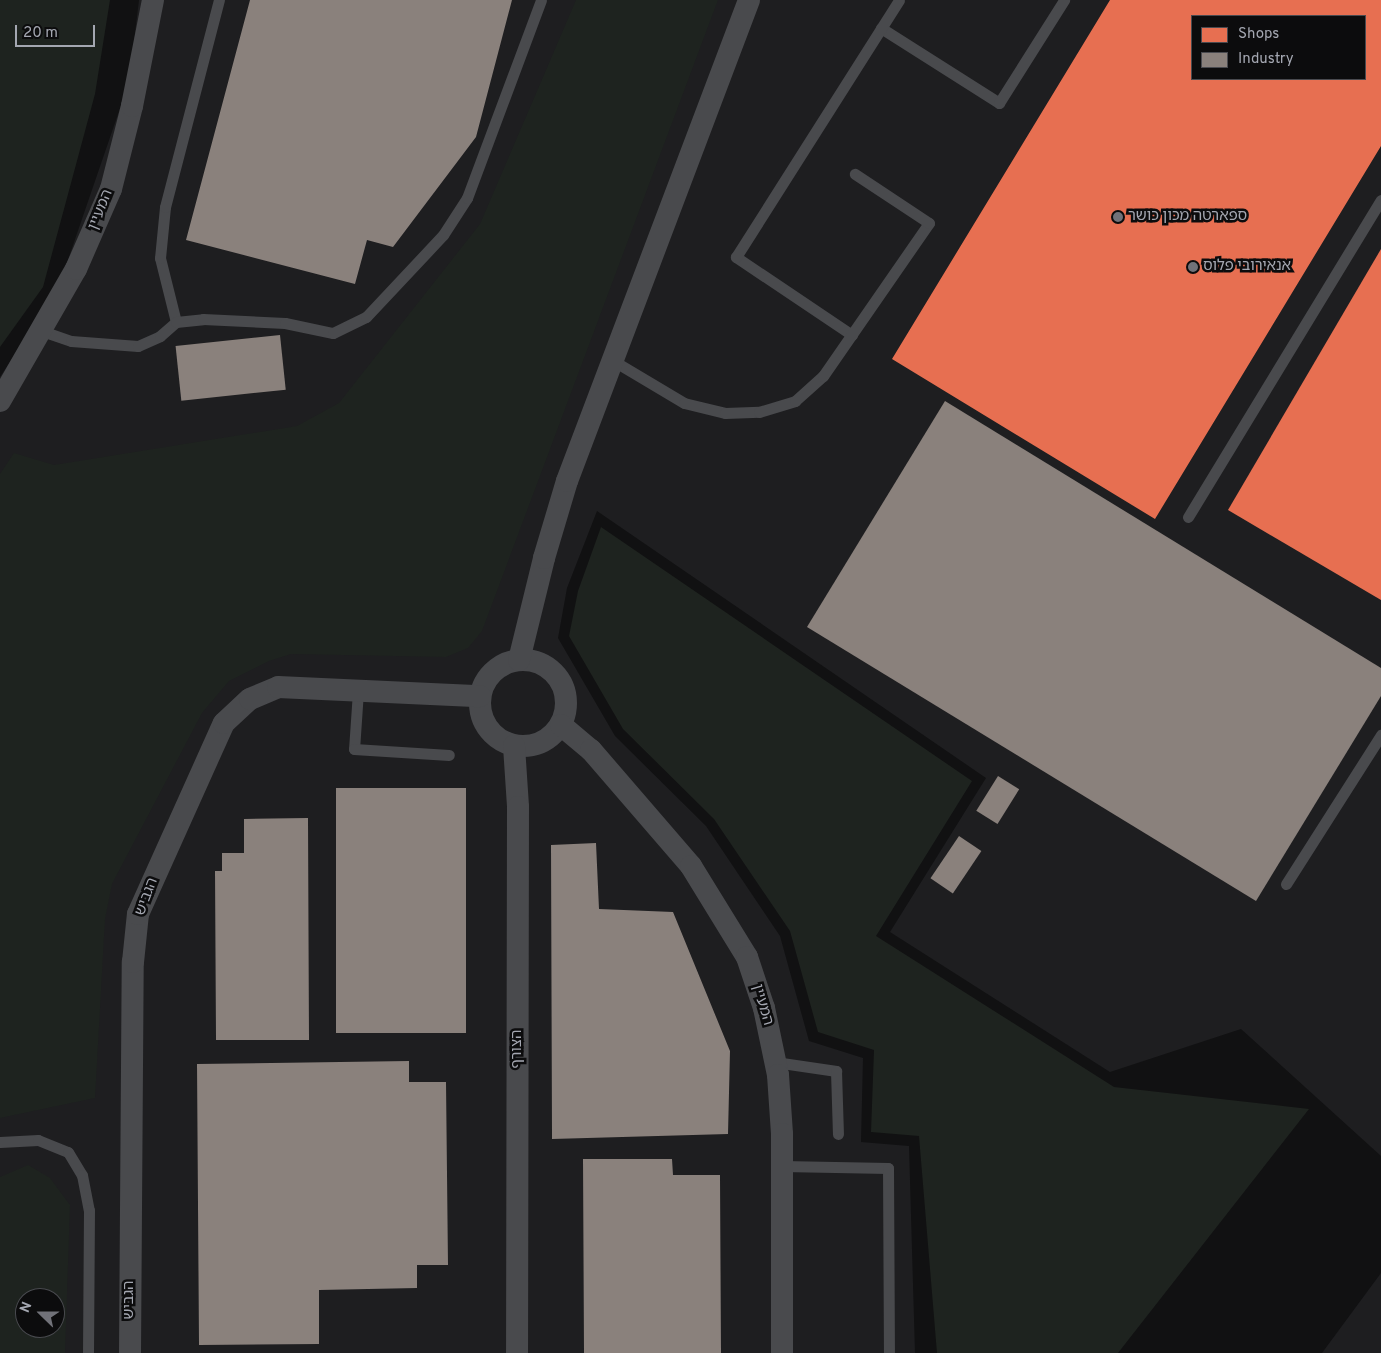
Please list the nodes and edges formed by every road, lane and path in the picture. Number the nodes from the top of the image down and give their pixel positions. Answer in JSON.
{"nodes":[{"id":1,"x":153,"y":0,"type":"edge"},
{"id":2,"x":219,"y":0,"type":"edge"},
{"id":3,"x":541,"y":0,"type":"edge"},
{"id":4,"x":749,"y":0,"type":"edge"},
{"id":5,"x":900,"y":0,"type":"edge"},
{"id":6,"x":1064,"y":0,"type":"edge"},
{"id":7,"x":881,"y":28,"type":"junction"},
{"id":8,"x":856,"y":174,"type":"dead end"},
{"id":9,"x":1381,"y":200,"type":"edge"},
{"id":10,"x":176,"y":322,"type":"junction"},
{"id":11,"x":42,"y":332,"type":"junction"},
{"id":12,"x":852,"y":335,"type":"junction"},
{"id":13,"x":612,"y":360,"type":"junction"},
{"id":14,"x":0,"y":401,"type":"edge"},
{"id":15,"x":1188,"y":517,"type":"dead end"},
{"id":16,"x":519,"y":660,"type":"junction"},
{"id":17,"x":358,"y":691,"type":"junction"},
{"id":18,"x":480,"y":696,"type":"junction"},
{"id":19,"x":561,"y":725,"type":"junction"},
{"id":20,"x":1381,"y":735,"type":"edge"},
{"id":21,"x":514,"y":746,"type":"junction"},
{"id":22,"x":449,"y":755,"type":"dead end"},
{"id":23,"x":1286,"y":884,"type":"dead end"},
{"id":24,"x":776,"y":1062,"type":"junction"},
{"id":25,"x":838,"y":1134,"type":"dead end"},
{"id":26,"x":2,"y":1144,"type":"edge"},
{"id":27,"x":782,"y":1166,"type":"junction"},
{"id":28,"x":88,"y":1353,"type":"edge"},
{"id":29,"x":130,"y":1353,"type":"edge"},
{"id":30,"x":517,"y":1353,"type":"edge"},
{"id":31,"x":782,"y":1353,"type":"edge"},
{"id":32,"x":889,"y":1353,"type":"edge"}],
"edges":[{"from":1,"to":11,"type":"street","name":"המעיין"},
{"from":2,"to":10,"type":"lane"},
{"from":3,"to":10,"type":"lane"},
{"from":4,"to":13,"type":"street"},
{"from":5,"to":7,"type":"lane"},
{"from":6,"to":7,"type":"lane"},
{"from":7,"to":12,"type":"lane"},
{"from":8,"to":12,"type":"lane"},
{"from":9,"to":15,"type":"lane"},
{"from":10,"to":11,"type":"lane"},
{"from":11,"to":14,"type":"street","name":"המעיין"},
{"from":12,"to":13,"type":"lane"},
{"from":13,"to":16,"type":"street"},
{"from":16,"to":18,"type":"street"},
{"from":16,"to":19,"type":"street"},
{"from":17,"to":18,"type":"street","name":"הגביש"},
{"from":17,"to":22,"type":"lane"},
{"from":17,"to":29,"type":"street","name":"הגביש"},
{"from":18,"to":21,"type":"street"},
{"from":19,"to":21,"type":"street"},
{"from":19,"to":24,"type":"street","name":"המעיין"},
{"from":20,"to":23,"type":"lane"},
{"from":21,"to":30,"type":"street","name":"הצורף"},
{"from":24,"to":25,"type":"lane"},
{"from":24,"to":27,"type":"street","name":"המעיין"},
{"from":26,"to":28,"type":"lane"},
{"from":27,"to":31,"type":"street","name":"המעיין"},
{"from":27,"to":32,"type":"lane"}]}
